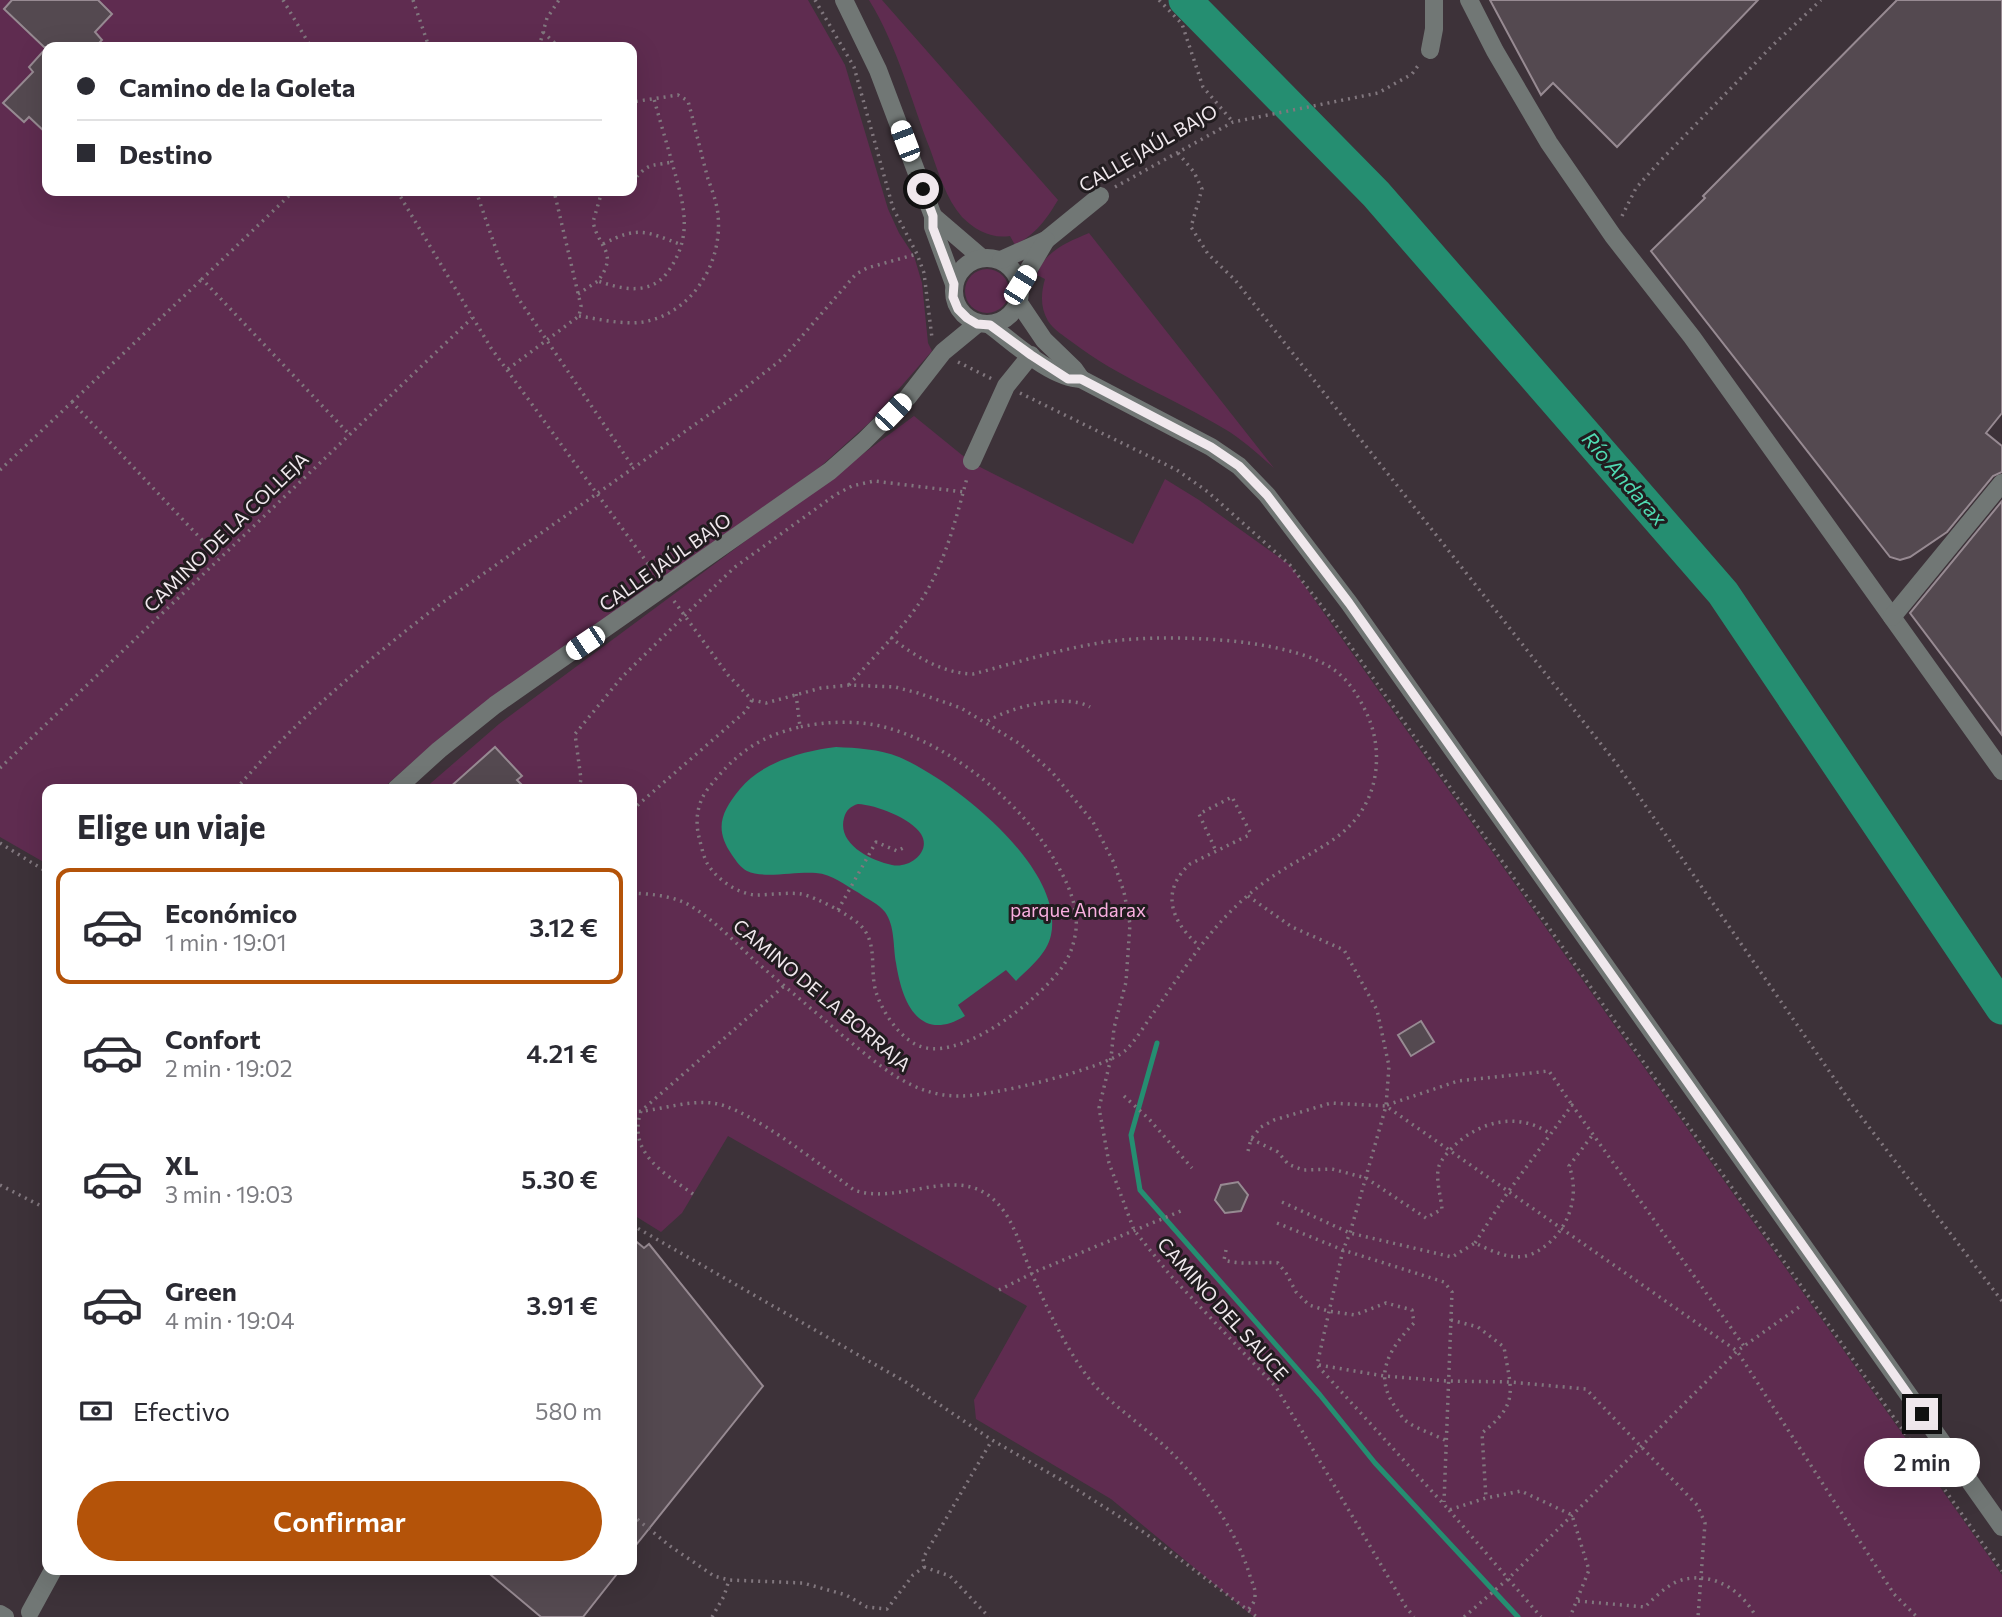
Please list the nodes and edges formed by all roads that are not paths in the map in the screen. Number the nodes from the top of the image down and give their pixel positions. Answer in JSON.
{"nodes":[{"id":1,"x":844,"y":0,"type":"edge"},
{"id":2,"x":1434,"y":0,"type":"edge"},
{"id":3,"x":1469,"y":0,"type":"edge"},
{"id":4,"x":1430,"y":50,"type":"road end"},
{"id":5,"x":1100,"y":196,"type":"road end"},
{"id":6,"x":933,"y":216,"type":"junction"},
{"id":7,"x":1046,"y":240,"type":"junction"},
{"id":8,"x":982,"y":258,"type":"junction"},
{"id":9,"x":1001,"y":260,"type":"junction"},
{"id":10,"x":954,"y":284,"type":"junction"},
{"id":11,"x":1020,"y":285,"type":"junction"},
{"id":12,"x":1018,"y":303,"type":"junction"},
{"id":13,"x":958,"y":309,"type":"junction"},
{"id":14,"x":984,"y":324,"type":"junction"},
{"id":15,"x":943,"y":351,"type":"junction"},
{"id":16,"x":1031,"y":355,"type":"junction"},
{"id":17,"x":1081,"y":379,"type":"junction"},
{"id":18,"x":972,"y":461,"type":"road end"},
{"id":19,"x":2002,"y":483,"type":"edge"},
{"id":20,"x":1892,"y":617,"type":"junction"},
{"id":21,"x":2002,"y":771,"type":"edge"},
{"id":22,"x":402,"y":784,"type":"edge"},
{"id":23,"x":2002,"y":1527,"type":"edge"},
{"id":24,"x":50,"y":1575,"type":"edge"},
{"id":25,"x":30,"y":1612,"type":"dead end"},
{"id":26,"x":0,"y":1614,"type":"edge"},
{"id":27,"x":5,"y":1617,"type":"edge"}],
"edges":[{"from":1,"to":6,"type":"street"},
{"from":2,"to":4,"type":"street"},
{"from":3,"to":20,"type":"street"},
{"from":5,"to":7,"type":"street","name":"CALLE JAÚL BAJO"},
{"from":6,"to":8,"type":"street"},
{"from":6,"to":10,"type":"street"},
{"from":7,"to":9,"type":"street"},
{"from":7,"to":11,"type":"street"},
{"from":8,"to":9,"type":"street"},
{"from":8,"to":10,"type":"street"},
{"from":9,"to":11,"type":"street"},
{"from":10,"to":13,"type":"street"},
{"from":11,"to":12,"type":"street"},
{"from":12,"to":14,"type":"street"},
{"from":12,"to":17,"type":"street"},
{"from":13,"to":14,"type":"street"},
{"from":13,"to":15,"type":"street","name":"CALLE JAÚL BAJO"},
{"from":14,"to":15,"type":"street","name":"CALLE JAÚL BAJO"},
{"from":14,"to":16,"type":"street"},
{"from":15,"to":22,"type":"street","name":"CALLE JAÚL BAJO"},
{"from":16,"to":17,"type":"street"},
{"from":16,"to":18,"type":"street"},
{"from":17,"to":23,"type":"street"},
{"from":19,"to":20,"type":"street"},
{"from":20,"to":21,"type":"street"},
{"from":24,"to":25,"type":"street"},
{"from":26,"to":27,"type":"street"}]}
